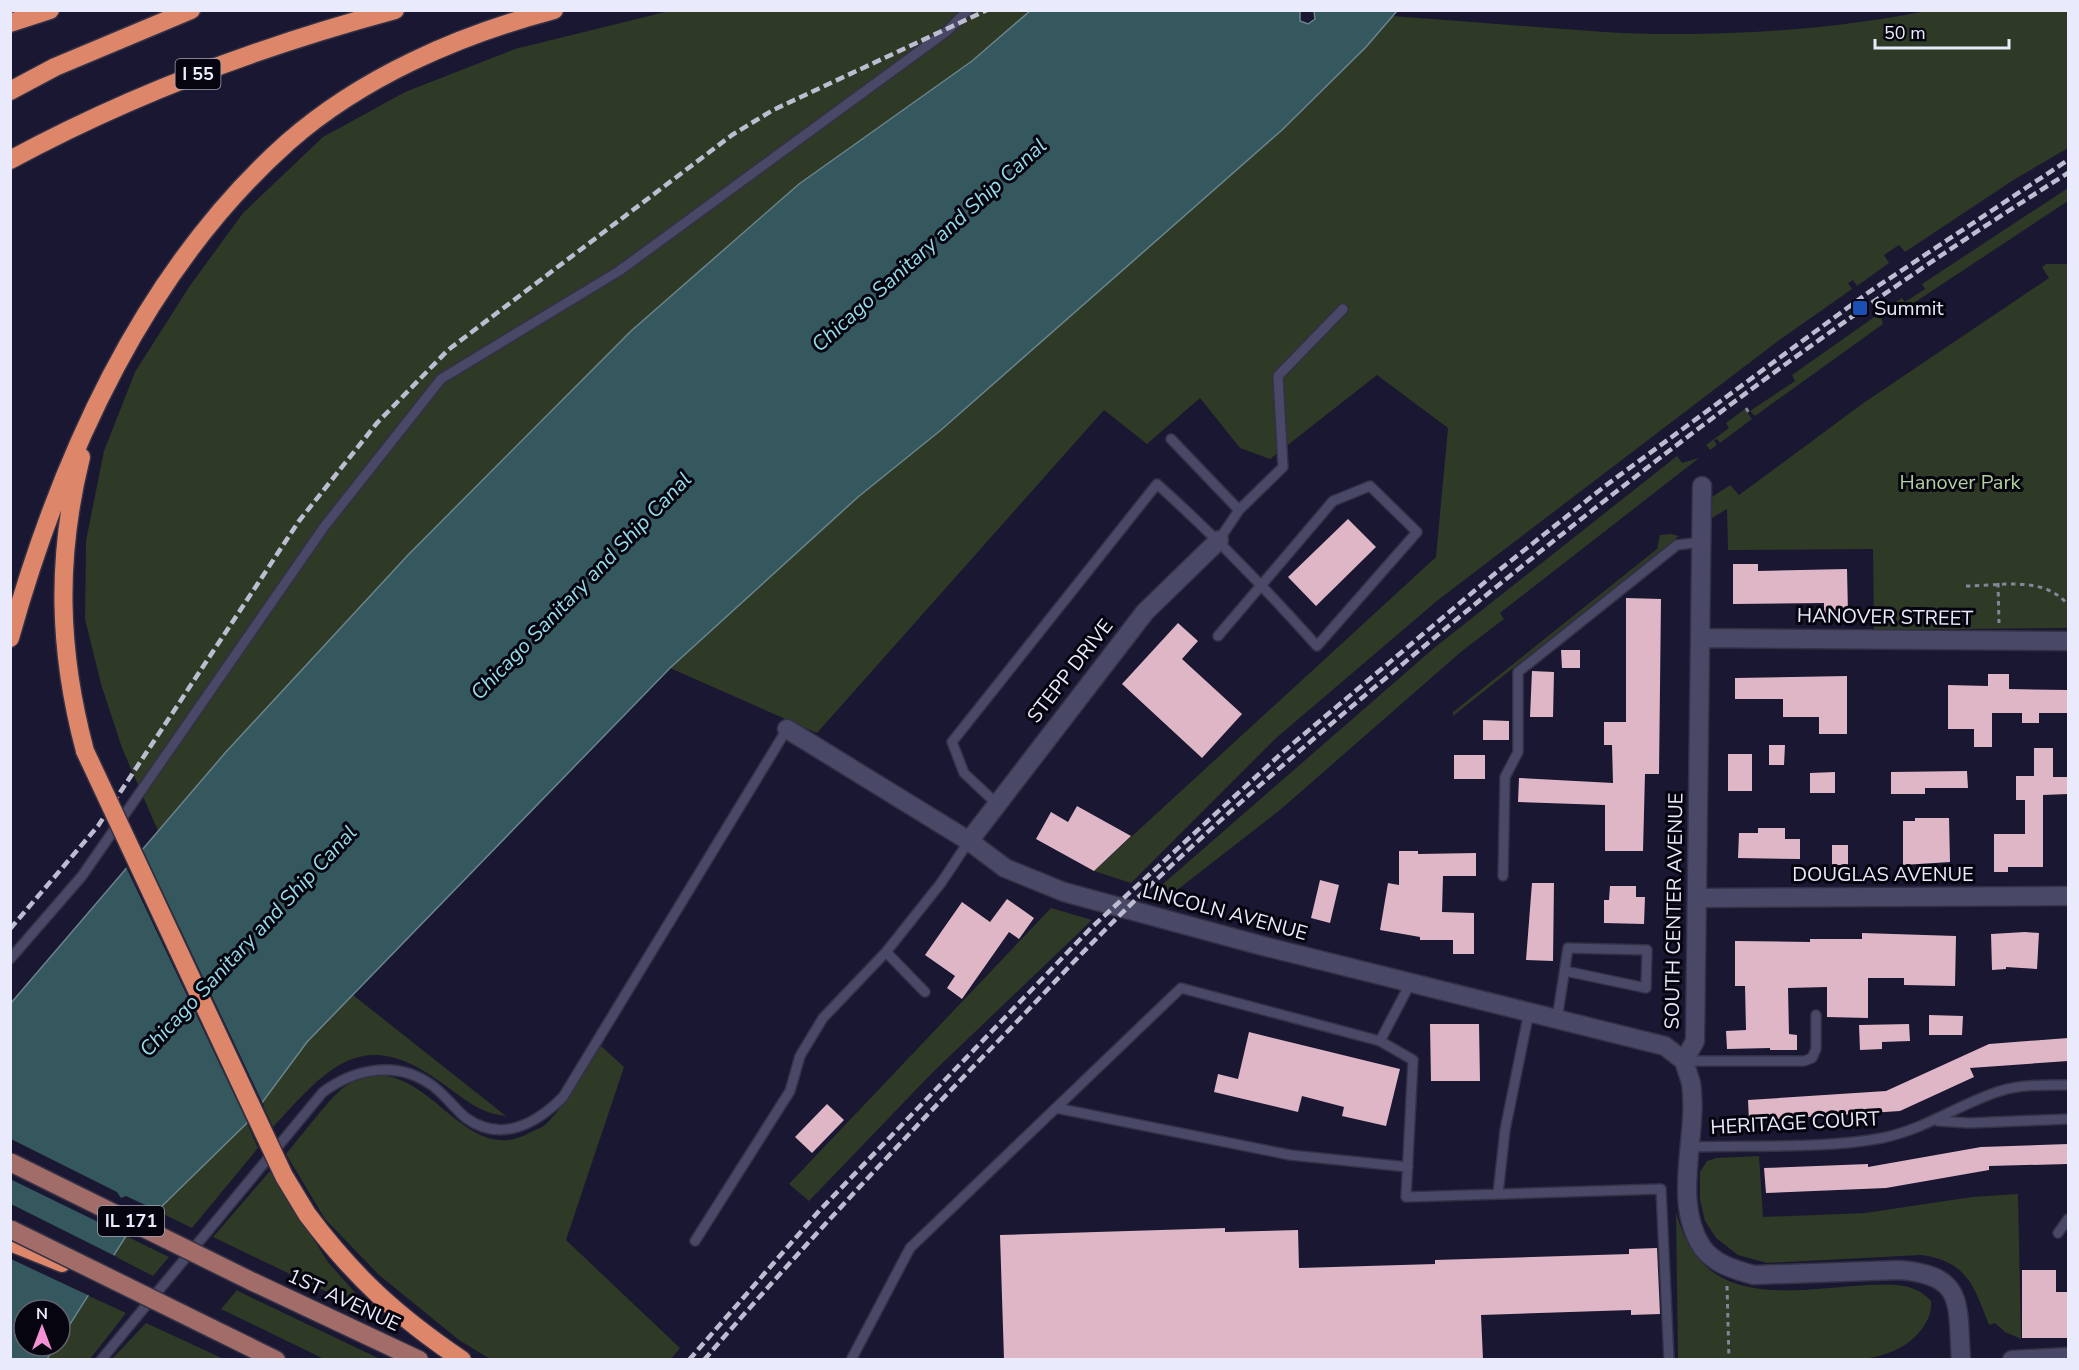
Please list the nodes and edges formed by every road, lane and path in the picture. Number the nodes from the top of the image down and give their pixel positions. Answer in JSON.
{"nodes":[{"id":1,"x":50,"y":10,"type":"edge"},
{"id":2,"x":191,"y":10,"type":"edge"},
{"id":3,"x":395,"y":10,"type":"edge"},
{"id":4,"x":554,"y":10,"type":"edge"},
{"id":5,"x":968,"y":10,"type":"edge"},
{"id":6,"x":11,"y":23,"type":"edge"},
{"id":7,"x":10,"y":92,"type":"edge"},
{"id":8,"x":10,"y":160,"type":"edge"},
{"id":9,"x":1878,"y":305,"type":"dead end"},
{"id":10,"x":1343,"y":309,"type":"dead end"},
{"id":11,"x":1886,"y":316,"type":"dead end"},
{"id":12,"x":123,"y":354,"type":"junction"},
{"id":13,"x":1746,"y":408,"type":"dead end"},
{"id":14,"x":1749,"y":412,"type":"dead end"},
{"id":15,"x":1171,"y":439,"type":"dead end"},
{"id":16,"x":1702,"y":486,"type":"dead end"},
{"id":17,"x":1239,"y":510,"type":"junction"},
{"id":18,"x":1219,"y":540,"type":"junction"},
{"id":19,"x":1701,"y":542,"type":"junction"},
{"id":20,"x":1998,"y":584,"type":"junction"},
{"id":21,"x":1262,"y":585,"type":"junction"},
{"id":22,"x":1966,"y":586,"type":"dead end"},
{"id":23,"x":2068,"y":605,"type":"edge"},
{"id":24,"x":1999,"y":629,"type":"dead end"},
{"id":25,"x":1218,"y":636,"type":"dead end"},
{"id":26,"x":10,"y":638,"type":"edge"},
{"id":27,"x":1701,"y":638,"type":"junction"},
{"id":28,"x":2068,"y":641,"type":"edge"},
{"id":29,"x":787,"y":729,"type":"joint"},
{"id":30,"x":997,"y":804,"type":"junction"},
{"id":31,"x":969,"y":841,"type":"junction"},
{"id":32,"x":1503,"y":876,"type":"dead end"},
{"id":33,"x":2068,"y":896,"type":"edge"},
{"id":34,"x":1697,"y":898,"type":"junction"},
{"id":35,"x":886,"y":952,"type":"junction"},
{"id":36,"x":10,"y":959,"type":"edge"},
{"id":37,"x":1565,"y":971,"type":"junction"},
{"id":38,"x":1411,"y":982,"type":"junction"},
{"id":39,"x":926,"y":992,"type":"dead end"},
{"id":40,"x":1529,"y":1012,"type":"junction"},
{"id":41,"x":1816,"y":1015,"type":"dead end"},
{"id":42,"x":1557,"y":1019,"type":"junction"},
{"id":43,"x":1380,"y":1041,"type":"junction"},
{"id":44,"x":1684,"y":1061,"type":"junction"},
{"id":45,"x":2068,"y":1084,"type":"edge"},
{"id":46,"x":1056,"y":1108,"type":"junction"},
{"id":47,"x":2068,"y":1119,"type":"edge"},
{"id":48,"x":1936,"y":1121,"type":"junction"},
{"id":49,"x":1690,"y":1147,"type":"junction"},
{"id":50,"x":10,"y":1162,"type":"edge"},
{"id":51,"x":1408,"y":1167,"type":"junction"},
{"id":52,"x":1498,"y":1194,"type":"junction"},
{"id":53,"x":2068,"y":1219,"type":"edge"},
{"id":54,"x":10,"y":1229,"type":"edge"},
{"id":55,"x":2058,"y":1233,"type":"dead end"},
{"id":56,"x":695,"y":1241,"type":"dead end"},
{"id":57,"x":10,"y":1242,"type":"edge"},
{"id":58,"x":1726,"y":1281,"type":"dead end"},
{"id":59,"x":140,"y":1294,"type":"junction"},
{"id":60,"x":2068,"y":1357,"type":"edge"},
{"id":61,"x":100,"y":1359,"type":"edge"},
{"id":62,"x":276,"y":1359,"type":"edge"},
{"id":63,"x":419,"y":1359,"type":"edge"},
{"id":64,"x":462,"y":1359,"type":"edge"},
{"id":65,"x":850,"y":1359,"type":"edge"},
{"id":66,"x":1669,"y":1359,"type":"edge"},
{"id":67,"x":1730,"y":1359,"type":"edge"},
{"id":68,"x":1961,"y":1359,"type":"edge"},
{"id":69,"x":2012,"y":1359,"type":"edge"}],
"edges":[{"from":1,"to":6,"type":"highway"},
{"from":2,"to":7,"type":"highway"},
{"from":3,"to":8,"type":"highway","number":"I 55"},
{"from":4,"to":12,"type":"highway"},
{"from":5,"to":36,"type":"lane"},
{"from":9,"to":11,"type":"path"},
{"from":10,"to":17,"type":"lane"},
{"from":12,"to":26,"type":"highway"},
{"from":12,"to":64,"type":"highway","bridge":true},
{"from":13,"to":14,"type":"path"},
{"from":15,"to":17,"type":"lane"},
{"from":16,"to":19,"type":"street","name":"SOUTH CENTER AVENUE"},
{"from":17,"to":18,"type":"lane"},
{"from":18,"to":21,"type":"lane"},
{"from":18,"to":30,"type":"street","name":"STEPP DRIVE"},
{"from":18,"to":30,"type":"lane"},
{"from":19,"to":27,"type":"street","name":"SOUTH CENTER AVENUE"},
{"from":19,"to":32,"type":"lane"},
{"from":20,"to":22,"type":"path"},
{"from":20,"to":23,"type":"path"},
{"from":20,"to":24,"type":"path"},
{"from":21,"to":21,"type":"lane"},
{"from":21,"to":25,"type":"lane"},
{"from":27,"to":28,"type":"street","name":"HANOVER STREET"},
{"from":27,"to":34,"type":"street","name":"SOUTH CENTER AVENUE"},
{"from":29,"to":31,"type":"street","name":"LINCOLN AVENUE"},
{"from":29,"to":61,"type":"lane"},
{"from":30,"to":31,"type":"street","name":"STEPP DRIVE"},
{"from":31,"to":35,"type":"lane"},
{"from":31,"to":38,"type":"street","name":"LINCOLN AVENUE"},
{"from":33,"to":34,"type":"street","name":"DOUGLAS AVENUE"},
{"from":34,"to":44,"type":"street","name":"SOUTH CENTER AVENUE"},
{"from":35,"to":39,"type":"lane"},
{"from":35,"to":56,"type":"lane"},
{"from":37,"to":37,"type":"lane"},
{"from":37,"to":42,"type":"lane"},
{"from":38,"to":40,"type":"street","name":"LINCOLN AVENUE"},
{"from":38,"to":43,"type":"lane"},
{"from":40,"to":42,"type":"street","name":"LINCOLN AVENUE"},
{"from":40,"to":52,"type":"lane"},
{"from":41,"to":44,"type":"lane"},
{"from":42,"to":44,"type":"street","name":"LINCOLN AVENUE"},
{"from":43,"to":46,"type":"lane"},
{"from":43,"to":51,"type":"lane"},
{"from":44,"to":49,"type":"street"},
{"from":45,"to":48,"type":"lane","name":"HERITAGE COURT"},
{"from":46,"to":51,"type":"lane"},
{"from":46,"to":65,"type":"lane"},
{"from":47,"to":48,"type":"lane","name":"HERITAGE COURT"},
{"from":48,"to":49,"type":"lane","name":"HERITAGE COURT"},
{"from":49,"to":68,"type":"street"},
{"from":50,"to":63,"type":"main road","name":"1ST AVENUE","number":"IL 171","bridge":true},
{"from":51,"to":52,"type":"lane"},
{"from":52,"to":66,"type":"lane"},
{"from":53,"to":55,"type":"lane"},
{"from":54,"to":59,"type":"main road","bridge":true},
{"from":57,"to":59,"type":"highway","bridge":true},
{"from":58,"to":67,"type":"path"},
{"from":59,"to":62,"type":"main road","bridge":true},
{"from":60,"to":69,"type":"street"}]}
